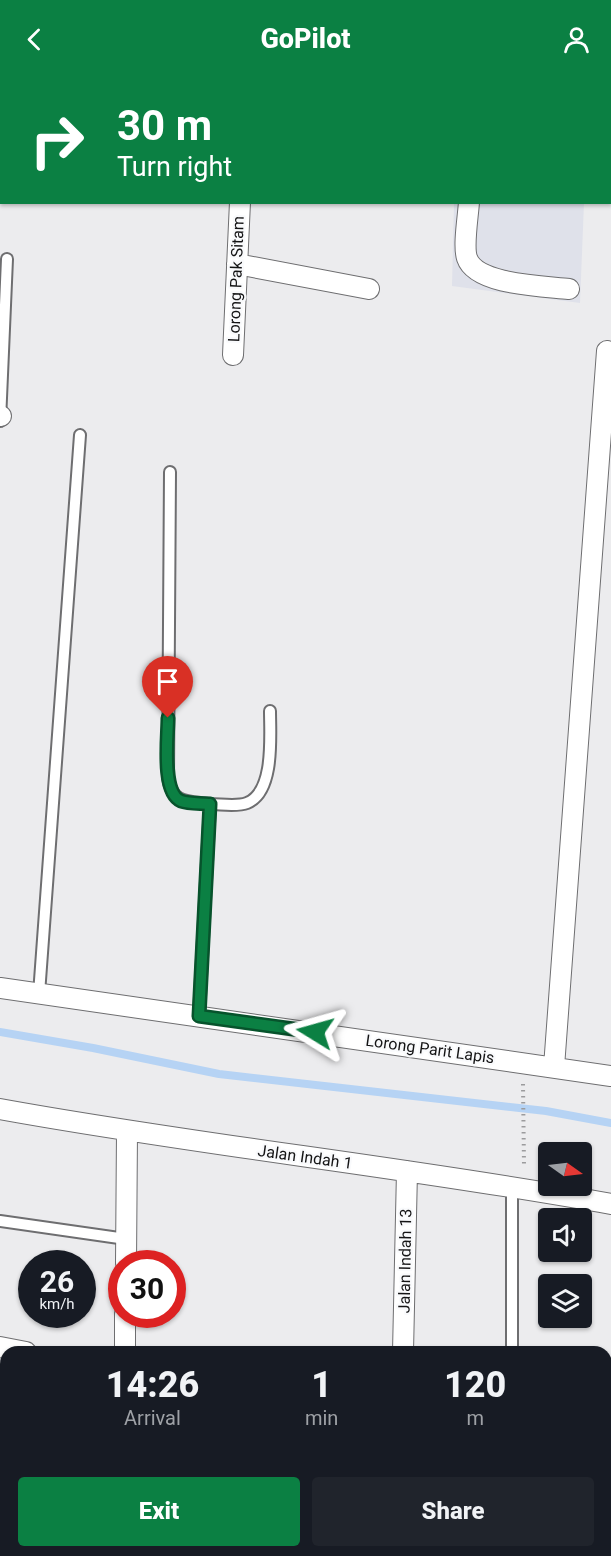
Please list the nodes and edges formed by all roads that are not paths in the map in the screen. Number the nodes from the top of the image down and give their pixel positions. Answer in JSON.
{"nodes":[{"id":1,"x":240,"y":204,"type":"edge"},
{"id":2,"x":469,"y":204,"type":"edge"},
{"id":3,"x":7,"y":259,"type":"dead end"},
{"id":4,"x":237,"y":264,"type":"junction"},
{"id":5,"x":369,"y":289,"type":"dead end"},
{"id":6,"x":569,"y":289,"type":"dead end"},
{"id":7,"x":607,"y":351,"type":"dead end"},
{"id":8,"x":233,"y":355,"type":"dead end"},
{"id":9,"x":0,"y":416,"type":"edge"},
{"id":10,"x":0,"y":424,"type":"edge"},
{"id":11,"x":80,"y":435,"type":"dead end"},
{"id":12,"x":170,"y":472,"type":"dead end"},
{"id":13,"x":270,"y":711,"type":"dead end"},
{"id":14,"x":210,"y":804,"type":"junction"},
{"id":15,"x":0,"y":988,"type":"edge"},
{"id":16,"x":39,"y":994,"type":"junction"},
{"id":17,"x":199,"y":1016,"type":"junction"},
{"id":18,"x":554,"y":1067,"type":"junction"},
{"id":19,"x":611,"y":1076,"type":"edge"},
{"id":20,"x":0,"y":1109,"type":"edge"},
{"id":21,"x":127,"y":1132,"type":"junction"},
{"id":22,"x":407,"y":1171,"type":"junction"},
{"id":23,"x":518,"y":1187,"type":"junction"},
{"id":24,"x":611,"y":1204,"type":"edge"},
{"id":25,"x":0,"y":1221,"type":"edge"},
{"id":26,"x":126,"y":1239,"type":"junction"},
{"id":27,"x":126,"y":1250,"type":"edge"},
{"id":28,"x":125,"y":1328,"type":"edge"},
{"id":29,"x":125,"y":1346,"type":"edge"},
{"id":30,"x":402,"y":1346,"type":"edge"},
{"id":31,"x":512,"y":1346,"type":"edge"}],
"edges":[{"from":1,"to":4,"type":"street","name":"Lorong Pak Sitam"},
{"from":2,"to":6,"type":"street"},
{"from":3,"to":9,"type":"lane"},
{"from":4,"to":5,"type":"street"},
{"from":4,"to":8,"type":"street","name":"Lorong Pak Sitam"},
{"from":7,"to":18,"type":"street"},
{"from":9,"to":10,"type":"lane"},
{"from":11,"to":16,"type":"lane"},
{"from":12,"to":14,"type":"lane"},
{"from":13,"to":14,"type":"lane"},
{"from":14,"to":17,"type":"lane"},
{"from":15,"to":16,"type":"street","name":"Lorong Parit Lapis"},
{"from":16,"to":17,"type":"street","name":"Lorong Parit Lapis"},
{"from":17,"to":18,"type":"street","name":"Lorong Parit Lapis"},
{"from":18,"to":19,"type":"street","name":"Lorong Parit Lapis"},
{"from":20,"to":21,"type":"street","name":"Jalan Indah 1"},
{"from":21,"to":22,"type":"street","name":"Jalan Indah 1"},
{"from":21,"to":26,"type":"street"},
{"from":22,"to":23,"type":"street","name":"Jalan Indah 1"},
{"from":22,"to":30,"type":"street","name":"Jalan Indah 13"},
{"from":23,"to":24,"type":"street","name":"Jalan Indah 1"},
{"from":23,"to":31,"type":"lane"},
{"from":25,"to":26,"type":"lane"},
{"from":26,"to":27,"type":"street"},
{"from":28,"to":29,"type":"street"}]}
